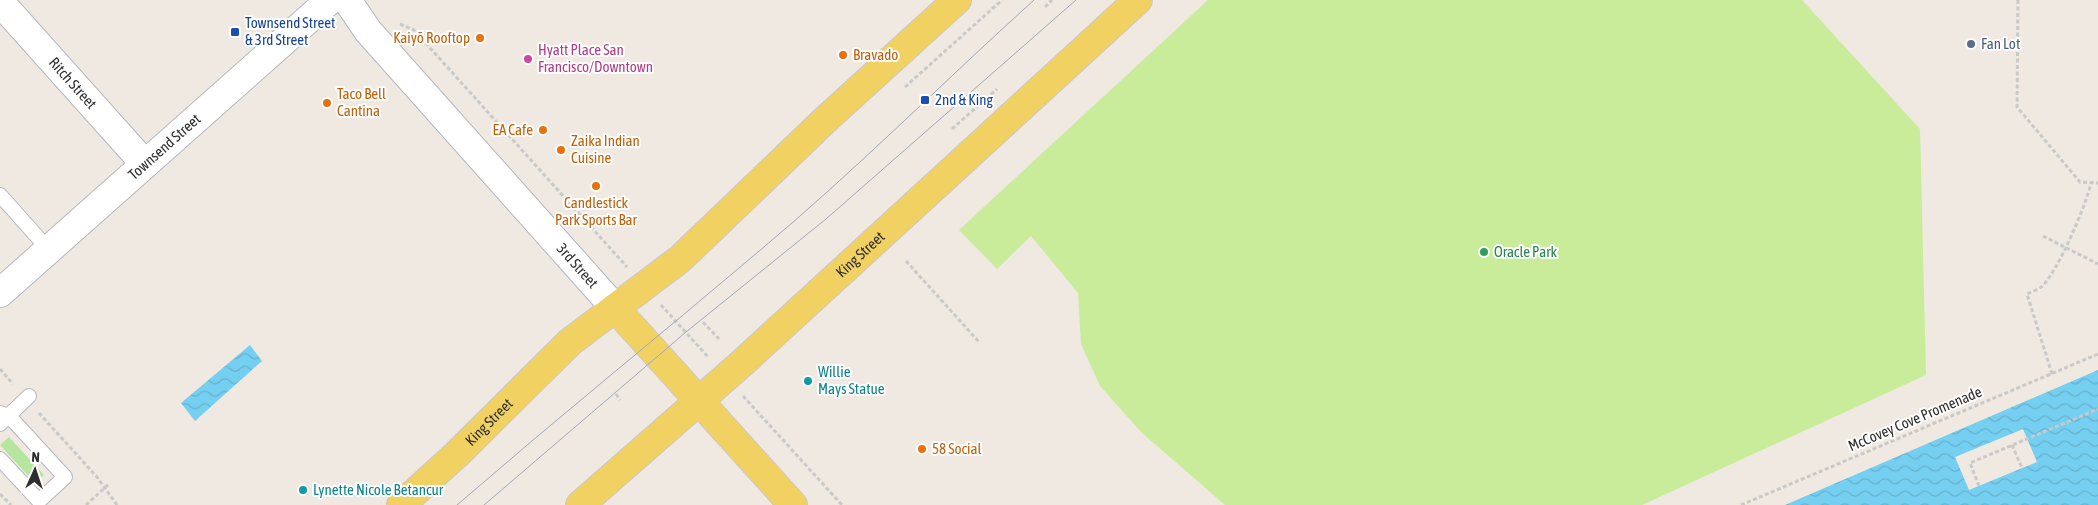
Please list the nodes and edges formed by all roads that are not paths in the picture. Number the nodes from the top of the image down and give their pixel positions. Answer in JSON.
{"nodes":[{"id":1,"x":330,"y":0,"type":"edge"},
{"id":2,"x":346,"y":0,"type":"edge"},
{"id":3,"x":957,"y":0,"type":"edge"},
{"id":4,"x":1138,"y":0,"type":"edge"},
{"id":5,"x":0,"y":2,"type":"edge"},
{"id":6,"x":145,"y":164,"type":"junction"},
{"id":7,"x":0,"y":195,"type":"edge"},
{"id":8,"x":49,"y":250,"type":"junction"},
{"id":9,"x":0,"y":293,"type":"edge"},
{"id":10,"x":615,"y":308,"type":"junction"},
{"id":11,"x":28,"y":398,"type":"road end"},
{"id":12,"x":698,"y":401,"type":"junction"},
{"id":13,"x":3,"y":417,"type":"edge"},
{"id":14,"x":0,"y":459,"type":"edge"},
{"id":15,"x":401,"y":505,"type":"edge"},
{"id":16,"x":580,"y":505,"type":"edge"},
{"id":17,"x":793,"y":505,"type":"edge"}],
"edges":[{"from":1,"to":6,"type":"street","name":"Townsend Street"},
{"from":2,"to":10,"type":"street","name":"3rd Street"},
{"from":3,"to":10,"type":"main road","name":"King Street"},
{"from":4,"to":12,"type":"main road","name":"King Street"},
{"from":5,"to":6,"type":"street","name":"Ritch Street"},
{"from":6,"to":8,"type":"street","name":"Townsend Street"},
{"from":7,"to":8,"type":"lane"},
{"from":8,"to":9,"type":"street","name":"Townsend Street"},
{"from":10,"to":12,"type":"main road","name":"3rd Street"},
{"from":10,"to":15,"type":"main road","name":"King Street"},
{"from":11,"to":13,"type":"lane"},
{"from":12,"to":16,"type":"main road","name":"King Street"},
{"from":12,"to":17,"type":"main road","name":"3rd Street"},
{"from":13,"to":14,"type":"lane"}]}
